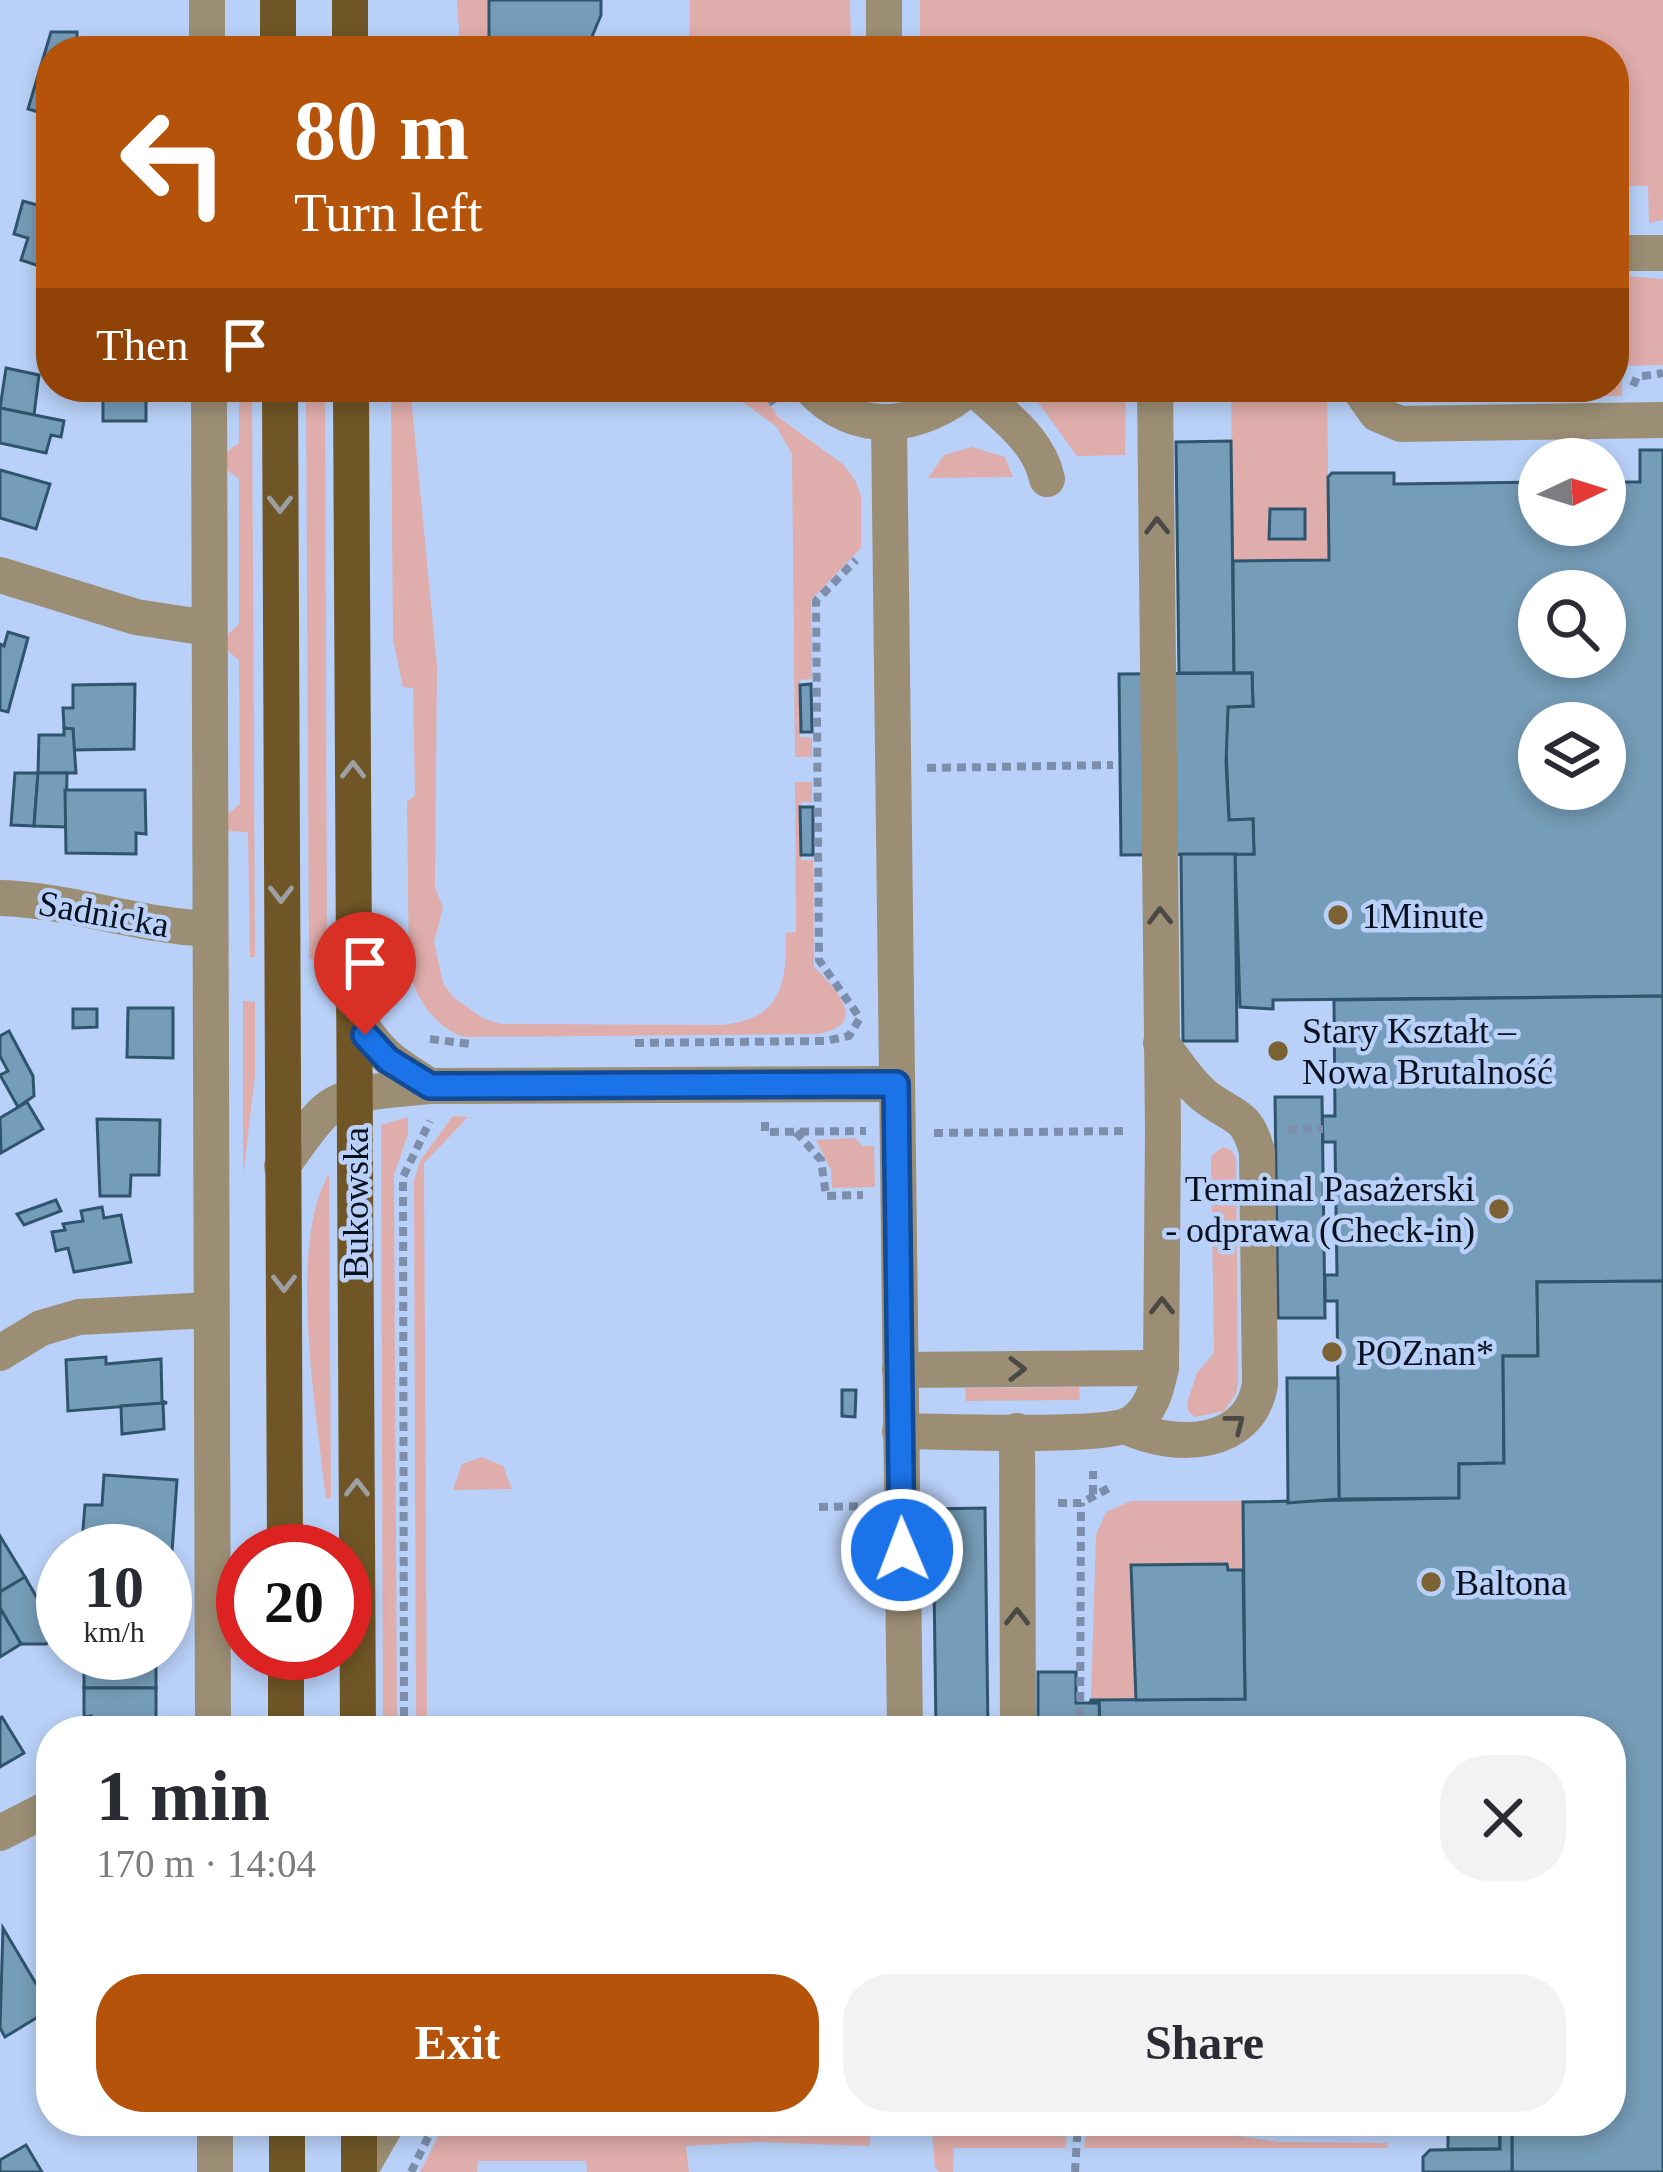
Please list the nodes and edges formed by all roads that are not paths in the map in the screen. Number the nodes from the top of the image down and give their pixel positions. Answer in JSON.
{"nodes":[{"id":1,"x":207,"y":0,"type":"edge"},
{"id":2,"x":278,"y":0,"type":"edge"},
{"id":3,"x":350,"y":0,"type":"edge"},
{"id":4,"x":884,"y":0,"type":"edge"},
{"id":5,"x":207,"y":36,"type":"edge"},
{"id":6,"x":278,"y":36,"type":"edge"},
{"id":7,"x":350,"y":36,"type":"edge"},
{"id":8,"x":884,"y":36,"type":"edge"},
{"id":9,"x":1629,"y":253,"type":"edge"},
{"id":10,"x":1663,"y":253,"type":"edge"},
{"id":11,"x":209,"y":402,"type":"edge"},
{"id":12,"x":280,"y":402,"type":"edge"},
{"id":13,"x":351,"y":402,"type":"edge"},
{"id":14,"x":828,"y":402,"type":"edge"},
{"id":15,"x":953,"y":402,"type":"edge"},
{"id":16,"x":988,"y":402,"type":"edge"},
{"id":17,"x":1155,"y":402,"type":"edge"},
{"id":18,"x":1369,"y":402,"type":"edge"},
{"id":19,"x":1663,"y":420,"type":"edge"},
{"id":20,"x":889,"y":424,"type":"junction"},
{"id":21,"x":1047,"y":478,"type":"dead end"},
{"id":22,"x":0,"y":575,"type":"edge"},
{"id":23,"x":208,"y":628,"type":"junction"},
{"id":24,"x":0,"y":898,"type":"edge"},
{"id":25,"x":209,"y":929,"type":"junction"},
{"id":26,"x":354,"y":1013,"type":"junction"},
{"id":27,"x":1161,"y":1043,"type":"junction"},
{"id":28,"x":896,"y":1084,"type":"junction"},
{"id":29,"x":355,"y":1097,"type":"junction"},
{"id":30,"x":430,"y":1101,"type":"junction"},
{"id":31,"x":282,"y":1166,"type":"junction"},
{"id":32,"x":210,"y":1310,"type":"junction"},
{"id":33,"x":0,"y":1352,"type":"edge"},
{"id":34,"x":1161,"y":1368,"type":"junction"},
{"id":35,"x":900,"y":1370,"type":"junction"},
{"id":36,"x":1126,"y":1427,"type":"junction"},
{"id":37,"x":901,"y":1431,"type":"junction"},
{"id":38,"x":1017,"y":1431,"type":"junction"},
{"id":39,"x":285,"y":1524,"type":"edge"},
{"id":40,"x":286,"y":1680,"type":"edge"},
{"id":41,"x":213,"y":1716,"type":"edge"},
{"id":42,"x":286,"y":1716,"type":"edge"},
{"id":43,"x":358,"y":1716,"type":"edge"},
{"id":44,"x":905,"y":1716,"type":"edge"},
{"id":45,"x":1018,"y":1716,"type":"edge"},
{"id":46,"x":36,"y":1815,"type":"edge"},
{"id":47,"x":0,"y":1833,"type":"edge"},
{"id":48,"x":215,"y":2136,"type":"edge"},
{"id":49,"x":287,"y":2136,"type":"edge"},
{"id":50,"x":359,"y":2136,"type":"edge"},
{"id":51,"x":379,"y":2136,"type":"edge"},
{"id":52,"x":215,"y":2172,"type":"edge"},
{"id":53,"x":287,"y":2172,"type":"edge"},
{"id":54,"x":359,"y":2172,"type":"edge"}],
"edges":[{"from":1,"to":5,"type":"street"},
{"from":2,"to":6,"type":"main road"},
{"from":3,"to":7,"type":"main road"},
{"from":4,"to":8,"type":"street"},
{"from":9,"to":10,"type":"street"},
{"from":11,"to":23,"type":"street"},
{"from":12,"to":31,"type":"main road","name":"Bukowska","one_way":true},
{"from":26,"to":13,"type":"main road","name":"Bukowska","one_way":true},
{"from":14,"to":20,"type":"street"},
{"from":15,"to":20,"type":"street"},
{"from":16,"to":21,"type":"street"},
{"from":27,"to":17,"type":"street","one_way":true},
{"from":18,"to":19,"type":"street"},
{"from":20,"to":28,"type":"street"},
{"from":22,"to":23,"type":"street"},
{"from":23,"to":25,"type":"street"},
{"from":24,"to":25,"type":"street","name":"Sadnicka"},
{"from":25,"to":32,"type":"street"},
{"from":26,"to":29,"type":"main road","name":"Bukowska"},
{"from":26,"to":30,"type":"street"},
{"from":34,"to":27,"type":"street","one_way":true},
{"from":36,"to":27,"type":"street","one_way":true},
{"from":28,"to":30,"type":"street"},
{"from":28,"to":35,"type":"street"},
{"from":29,"to":30,"type":"street"},
{"from":29,"to":31,"type":"street"},
{"from":43,"to":29,"type":"main road","name":"Bukowska","one_way":true},
{"from":31,"to":39,"type":"main road","name":"Bukowska","one_way":true},
{"from":32,"to":33,"type":"street"},
{"from":32,"to":41,"type":"street"},
{"from":35,"to":34,"type":"street","one_way":true},
{"from":34,"to":36,"type":"street"},
{"from":35,"to":37,"type":"street"},
{"from":36,"to":38,"type":"street"},
{"from":37,"to":38,"type":"street"},
{"from":37,"to":44,"type":"street"},
{"from":45,"to":38,"type":"street","one_way":true},
{"from":40,"to":42,"type":"main road"},
{"from":46,"to":47,"type":"street"},
{"from":48,"to":52,"type":"street"},
{"from":49,"to":53,"type":"main road"},
{"from":50,"to":54,"type":"main road"},
{"from":51,"to":54,"type":"street"}]}
